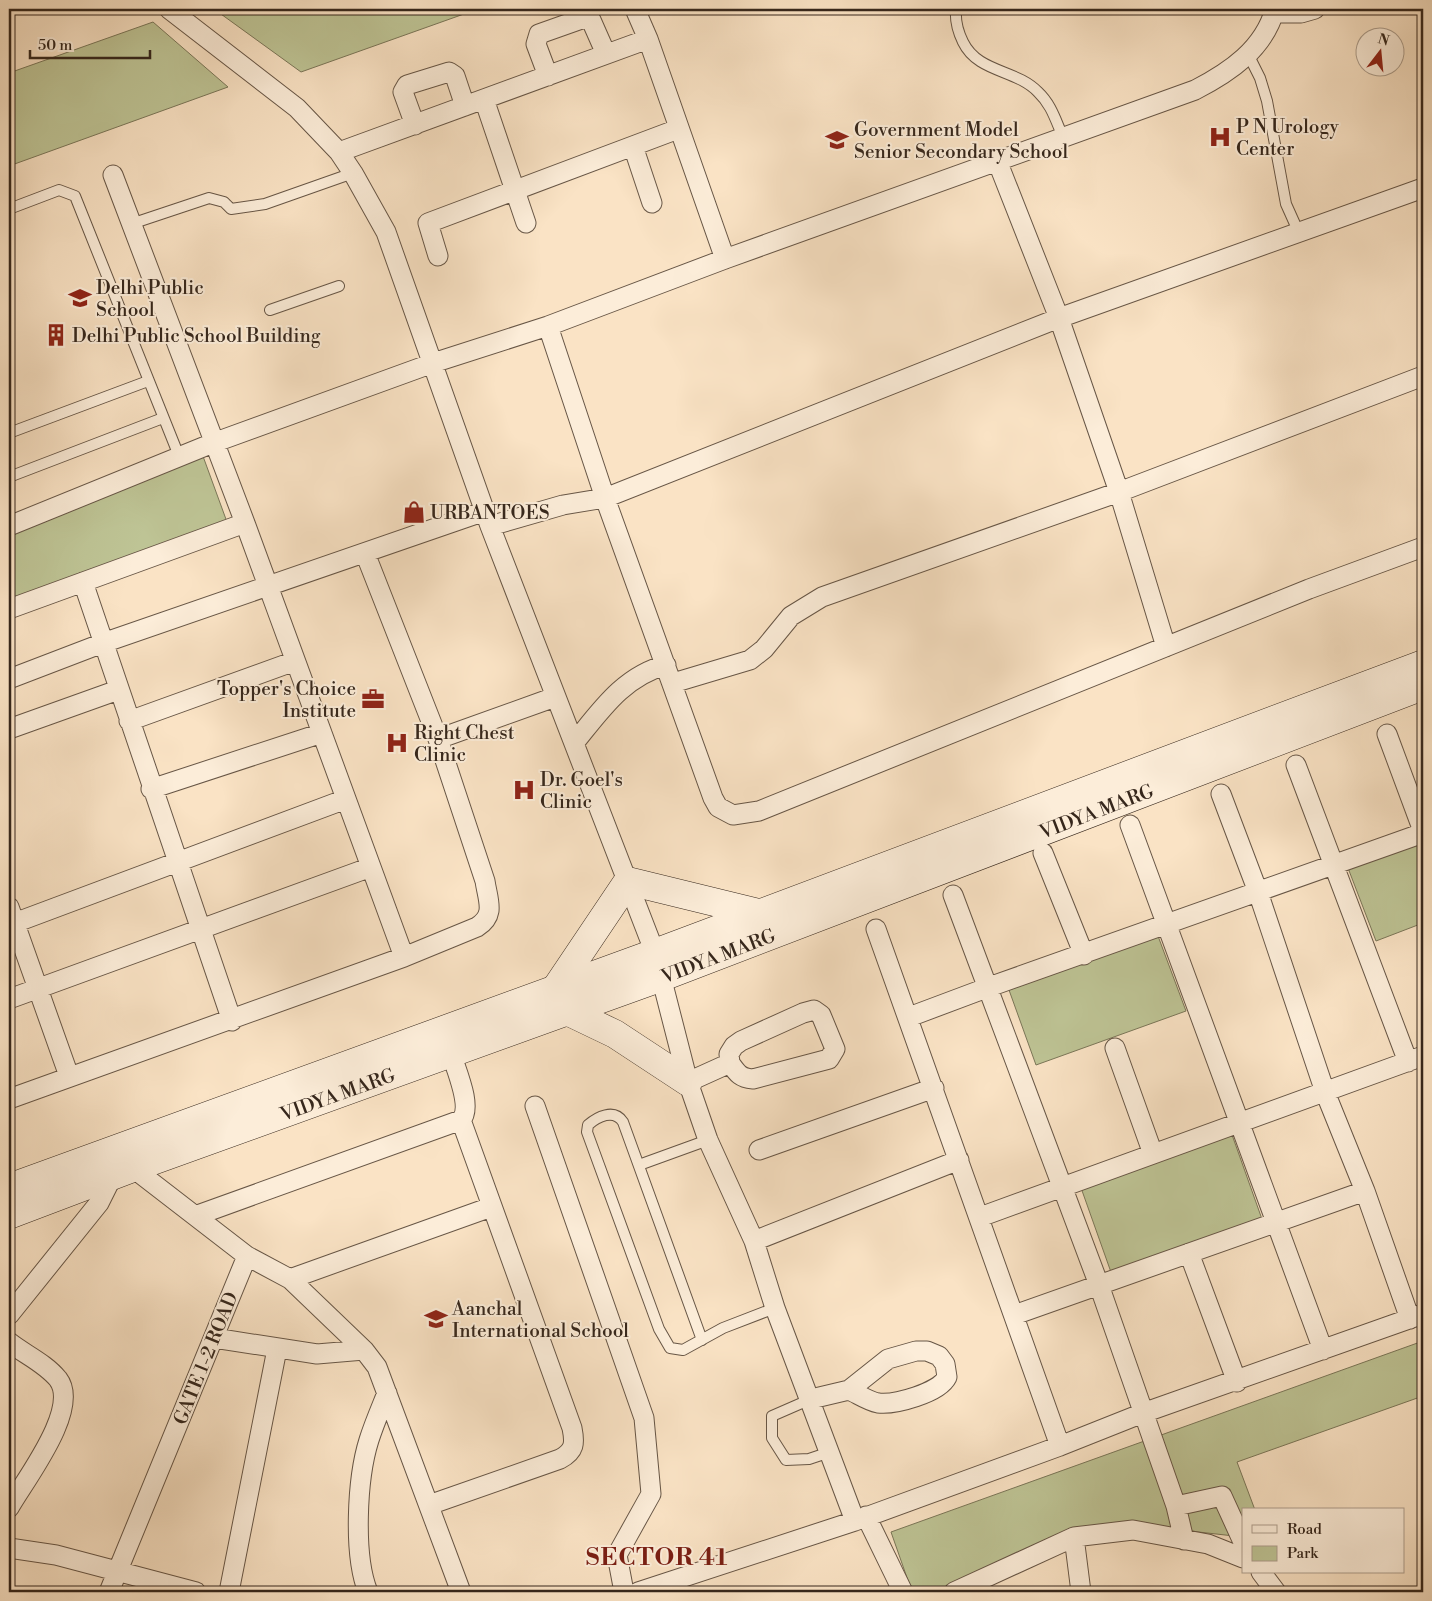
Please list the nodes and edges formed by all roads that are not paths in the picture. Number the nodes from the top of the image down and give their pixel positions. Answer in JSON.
{"nodes":[{"id":1,"x":169,"y":9,"type":"edge"},
{"id":2,"x":635,"y":9,"type":"edge"},
{"id":3,"x":956,"y":9,"type":"edge"},
{"id":4,"x":1315,"y":9,"type":"edge"},
{"id":5,"x":1274,"y":11,"type":"edge"},
{"id":6,"x":648,"y":39,"type":"junction"},
{"id":7,"x":606,"y":54,"type":"junction"},
{"id":8,"x":1248,"y":54,"type":"junction"},
{"id":9,"x":548,"y":76,"type":"junction"},
{"id":10,"x":484,"y":99,"type":"junction"},
{"id":11,"x":465,"y":106,"type":"junction"},
{"id":12,"x":415,"y":125,"type":"junction"},
{"id":13,"x":678,"y":129,"type":"junction"},
{"id":14,"x":1064,"y":139,"type":"junction"},
{"id":15,"x":633,"y":146,"type":"junction"},
{"id":16,"x":339,"y":152,"type":"junction"},
{"id":17,"x":998,"y":163,"type":"junction"},
{"id":18,"x":353,"y":173,"type":"junction"},
{"id":19,"x":113,"y":175,"type":"dead end"},
{"id":20,"x":1423,"y":188,"type":"edge"},
{"id":21,"x":515,"y":189,"type":"junction"},
{"id":22,"x":652,"y":203,"type":"dead end"},
{"id":23,"x":9,"y":208,"type":"edge"},
{"id":24,"x":526,"y":223,"type":"dead end"},
{"id":25,"x":132,"y":224,"type":"junction"},
{"id":26,"x":1299,"y":233,"type":"junction"},
{"id":27,"x":438,"y":256,"type":"dead end"},
{"id":28,"x":725,"y":259,"type":"junction"},
{"id":29,"x":339,"y":286,"type":"dead end"},
{"id":30,"x":270,"y":310,"type":"dead end"},
{"id":31,"x":1059,"y":318,"type":"junction"},
{"id":32,"x":548,"y":326,"type":"junction"},
{"id":33,"x":433,"y":363,"type":"junction"},
{"id":34,"x":1423,"y":376,"type":"edge"},
{"id":35,"x":148,"y":380,"type":"junction"},
{"id":36,"x":163,"y":418,"type":"junction"},
{"id":37,"x":9,"y":433,"type":"edge"},
{"id":38,"x":213,"y":443,"type":"junction"},
{"id":39,"x":179,"y":456,"type":"junction"},
{"id":40,"x":9,"y":477,"type":"edge"},
{"id":41,"x":1118,"y":492,"type":"junction"},
{"id":42,"x":605,"y":498,"type":"junction"},
{"id":43,"x":488,"y":519,"type":"junction"},
{"id":44,"x":245,"y":523,"type":"junction"},
{"id":45,"x":9,"y":526,"type":"edge"},
{"id":46,"x":1423,"y":547,"type":"edge"},
{"id":47,"x":365,"y":554,"type":"junction"},
{"id":48,"x":83,"y":582,"type":"junction"},
{"id":49,"x":268,"y":588,"type":"junction"},
{"id":50,"x":9,"y":609,"type":"edge"},
{"id":51,"x":103,"y":643,"type":"junction"},
{"id":52,"x":1166,"y":647,"type":"junction"},
{"id":53,"x":295,"y":661,"type":"junction"},
{"id":54,"x":1423,"y":664,"type":"edge"},
{"id":55,"x":666,"y":665,"type":"junction"},
{"id":56,"x":9,"y":679,"type":"edge"},
{"id":57,"x":673,"y":683,"type":"junction"},
{"id":58,"x":1423,"y":686,"type":"edge"},
{"id":59,"x":118,"y":690,"type":"junction"},
{"id":60,"x":555,"y":697,"type":"junction"},
{"id":61,"x":128,"y":721,"type":"junction"},
{"id":62,"x":9,"y":729,"type":"edge"},
{"id":63,"x":322,"y":733,"type":"junction"},
{"id":64,"x":1387,"y":734,"type":"dead end"},
{"id":65,"x":438,"y":739,"type":"junction"},
{"id":66,"x":575,"y":742,"type":"junction"},
{"id":67,"x":1296,"y":765,"type":"dead end"},
{"id":68,"x":151,"y":789,"type":"junction"},
{"id":69,"x":1220,"y":794,"type":"dead end"},
{"id":70,"x":346,"y":799,"type":"junction"},
{"id":71,"x":1130,"y":826,"type":"dead end"},
{"id":72,"x":1423,"y":832,"type":"edge"},
{"id":73,"x":1043,"y":853,"type":"dead end"},
{"id":74,"x":177,"y":860,"type":"junction"},
{"id":75,"x":1335,"y":865,"type":"junction"},
{"id":76,"x":371,"y":867,"type":"junction"},
{"id":77,"x":628,"y":881,"type":"junction"},
{"id":78,"x":1258,"y":892,"type":"junction"},
{"id":79,"x":953,"y":895,"type":"dead end"},
{"id":80,"x":759,"y":914,"type":"junction"},
{"id":81,"x":10,"y":918,"type":"edge"},
{"id":82,"x":1168,"y":925,"type":"junction"},
{"id":83,"x":876,"y":929,"type":"dead end"},
{"id":84,"x":201,"y":930,"type":"junction"},
{"id":85,"x":1084,"y":955,"type":"junction"},
{"id":86,"x":404,"y":957,"type":"junction"},
{"id":87,"x":659,"y":965,"type":"junction"},
{"id":88,"x":988,"y":987,"type":"junction"},
{"id":89,"x":39,"y":988,"type":"junction"},
{"id":90,"x":9,"y":999,"type":"edge"},
{"id":91,"x":562,"y":1000,"type":"junction"},
{"id":92,"x":910,"y":1018,"type":"junction"},
{"id":93,"x":232,"y":1021,"type":"junction"},
{"id":94,"x":1115,"y":1048,"type":"dead end"},
{"id":95,"x":451,"y":1053,"type":"junction"},
{"id":96,"x":1416,"y":1059,"type":"edge"},
{"id":97,"x":730,"y":1063,"type":"junction"},
{"id":98,"x":69,"y":1076,"type":"junction"},
{"id":99,"x":688,"y":1082,"type":"junction"},
{"id":100,"x":934,"y":1088,"type":"junction"},
{"id":101,"x":1325,"y":1092,"type":"junction"},
{"id":102,"x":9,"y":1099,"type":"edge"},
{"id":103,"x":536,"y":1106,"type":"dead end"},
{"id":104,"x":461,"y":1120,"type":"junction"},
{"id":105,"x":1240,"y":1123,"type":"junction"},
{"id":106,"x":708,"y":1140,"type":"junction"},
{"id":107,"x":759,"y":1150,"type":"dead end"},
{"id":108,"x":1153,"y":1154,"type":"junction"},
{"id":109,"x":959,"y":1160,"type":"junction"},
{"id":110,"x":639,"y":1165,"type":"junction"},
{"id":111,"x":123,"y":1171,"type":"junction"},
{"id":112,"x":1063,"y":1187,"type":"junction"},
{"id":113,"x":9,"y":1188,"type":"edge"},
{"id":114,"x":1365,"y":1191,"type":"junction"},
{"id":115,"x":492,"y":1207,"type":"junction"},
{"id":116,"x":9,"y":1215,"type":"edge"},
{"id":117,"x":195,"y":1216,"type":"junction"},
{"id":118,"x":980,"y":1217,"type":"junction"},
{"id":119,"x":1276,"y":1222,"type":"junction"},
{"id":120,"x":754,"y":1242,"type":"junction"},
{"id":121,"x":1190,"y":1253,"type":"junction"},
{"id":122,"x":247,"y":1256,"type":"junction"},
{"id":123,"x":290,"y":1279,"type":"junction"},
{"id":124,"x":1099,"y":1284,"type":"junction"},
{"id":125,"x":775,"y":1308,"type":"junction"},
{"id":126,"x":9,"y":1315,"type":"edge"},
{"id":127,"x":1014,"y":1315,"type":"junction"},
{"id":128,"x":1417,"y":1316,"type":"edge"},
{"id":129,"x":214,"y":1338,"type":"junction"},
{"id":130,"x":702,"y":1340,"type":"junction"},
{"id":131,"x":9,"y":1342,"type":"edge"},
{"id":132,"x":277,"y":1349,"type":"junction"},
{"id":133,"x":364,"y":1350,"type":"junction"},
{"id":134,"x":1323,"y":1350,"type":"junction"},
{"id":135,"x":1237,"y":1382,"type":"junction"},
{"id":136,"x":849,"y":1390,"type":"dead end"},
{"id":137,"x":387,"y":1393,"type":"junction"},
{"id":138,"x":811,"y":1399,"type":"junction"},
{"id":139,"x":1143,"y":1413,"type":"junction"},
{"id":140,"x":1060,"y":1446,"type":"junction"},
{"id":141,"x":830,"y":1452,"type":"junction"},
{"id":142,"x":429,"y":1505,"type":"junction"},
{"id":143,"x":1176,"y":1506,"type":"junction"},
{"id":144,"x":9,"y":1508,"type":"edge"},
{"id":145,"x":861,"y":1519,"type":"junction"},
{"id":146,"x":1074,"y":1537,"type":"junction"},
{"id":147,"x":1184,"y":1540,"type":"junction"},
{"id":148,"x":1242,"y":1540,"type":"edge"},
{"id":149,"x":9,"y":1548,"type":"edge"},
{"id":150,"x":1242,"y":1558,"type":"edge"},
{"id":151,"x":118,"y":1571,"type":"junction"},
{"id":152,"x":1262,"y":1574,"type":"edge"},
{"id":153,"x":109,"y":1592,"type":"edge"},
{"id":154,"x":196,"y":1592,"type":"edge"},
{"id":155,"x":229,"y":1592,"type":"edge"},
{"id":156,"x":368,"y":1592,"type":"edge"},
{"id":157,"x":461,"y":1592,"type":"edge"},
{"id":158,"x":624,"y":1592,"type":"edge"},
{"id":159,"x":638,"y":1592,"type":"edge"},
{"id":160,"x":903,"y":1592,"type":"edge"},
{"id":161,"x":954,"y":1592,"type":"edge"},
{"id":162,"x":1081,"y":1592,"type":"edge"},
{"id":163,"x":1276,"y":1592,"type":"edge"}],
"edges":[{"from":1,"to":16,"type":"street"},
{"from":2,"to":6,"type":"street"},
{"from":3,"to":14,"type":"lane"},
{"from":4,"to":5,"type":"street"},
{"from":5,"to":8,"type":"street"},
{"from":6,"to":7,"type":"street"},
{"from":6,"to":13,"type":"street"},
{"from":7,"to":9,"type":"street"},
{"from":7,"to":9,"type":"street"},
{"from":8,"to":14,"type":"street"},
{"from":8,"to":26,"type":"lane"},
{"from":9,"to":10,"type":"street"},
{"from":10,"to":11,"type":"street"},
{"from":10,"to":21,"type":"street"},
{"from":11,"to":12,"type":"street"},
{"from":11,"to":12,"type":"street"},
{"from":12,"to":16,"type":"street"},
{"from":13,"to":15,"type":"street"},
{"from":13,"to":28,"type":"street"},
{"from":14,"to":17,"type":"street"},
{"from":15,"to":21,"type":"street"},
{"from":15,"to":22,"type":"street"},
{"from":16,"to":18,"type":"street"},
{"from":17,"to":28,"type":"street"},
{"from":17,"to":31,"type":"street"},
{"from":18,"to":25,"type":"lane"},
{"from":18,"to":33,"type":"street"},
{"from":19,"to":25,"type":"street"},
{"from":20,"to":26,"type":"street"},
{"from":21,"to":24,"type":"street"},
{"from":21,"to":27,"type":"street"},
{"from":23,"to":35,"type":"lane"},
{"from":25,"to":38,"type":"street"},
{"from":26,"to":31,"type":"street"},
{"from":28,"to":32,"type":"street"},
{"from":29,"to":30,"type":"lane"},
{"from":31,"to":41,"type":"street"},
{"from":31,"to":42,"type":"street"},
{"from":32,"to":33,"type":"street"},
{"from":32,"to":42,"type":"street"},
{"from":33,"to":38,"type":"street"},
{"from":33,"to":43,"type":"street"},
{"from":34,"to":41,"type":"street"},
{"from":35,"to":36,"type":"lane"},
{"from":35,"to":37,"type":"lane"},
{"from":36,"to":39,"type":"lane"},
{"from":36,"to":40,"type":"lane"},
{"from":38,"to":39,"type":"street"},
{"from":38,"to":44,"type":"street"},
{"from":39,"to":45,"type":"street"},
{"from":41,"to":52,"type":"street"},
{"from":41,"to":57,"type":"street"},
{"from":42,"to":43,"type":"street"},
{"from":42,"to":55,"type":"street"},
{"from":43,"to":47,"type":"street"},
{"from":43,"to":60,"type":"street"},
{"from":44,"to":48,"type":"street"},
{"from":44,"to":49,"type":"street"},
{"from":46,"to":52,"type":"street"},
{"from":47,"to":49,"type":"street"},
{"from":47,"to":65,"type":"street"},
{"from":48,"to":50,"type":"street"},
{"from":48,"to":51,"type":"street"},
{"from":49,"to":51,"type":"street"},
{"from":49,"to":53,"type":"street"},
{"from":51,"to":56,"type":"street"},
{"from":51,"to":59,"type":"street"},
{"from":52,"to":57,"type":"street"},
{"from":53,"to":61,"type":"street"},
{"from":53,"to":63,"type":"street"},
{"from":54,"to":80,"type":"main road","name":"VIDYA MARG"},
{"from":55,"to":57,"type":"street"},
{"from":55,"to":66,"type":"street"},
{"from":58,"to":87,"type":"main road","name":"VIDYA MARG"},
{"from":59,"to":61,"type":"street"},
{"from":59,"to":62,"type":"street"},
{"from":60,"to":65,"type":"street"},
{"from":60,"to":66,"type":"street"},
{"from":61,"to":68,"type":"street"},
{"from":63,"to":68,"type":"street"},
{"from":63,"to":70,"type":"street"},
{"from":64,"to":72,"type":"street"},
{"from":65,"to":86,"type":"street"},
{"from":66,"to":77,"type":"street"},
{"from":67,"to":75,"type":"street"},
{"from":68,"to":74,"type":"street"},
{"from":69,"to":78,"type":"street"},
{"from":70,"to":74,"type":"street"},
{"from":70,"to":76,"type":"street"},
{"from":71,"to":82,"type":"street"},
{"from":72,"to":75,"type":"street"},
{"from":73,"to":85,"type":"street"},
{"from":74,"to":81,"type":"street"},
{"from":74,"to":84,"type":"street"},
{"from":75,"to":78,"type":"street"},
{"from":75,"to":96,"type":"street"},
{"from":76,"to":84,"type":"street"},
{"from":76,"to":86,"type":"street"},
{"from":77,"to":80,"type":"main road"},
{"from":77,"to":87,"type":"street"},
{"from":77,"to":91,"type":"main road"},
{"from":78,"to":82,"type":"street"},
{"from":78,"to":101,"type":"street"},
{"from":79,"to":88,"type":"street"},
{"from":80,"to":87,"type":"main road","name":"VIDYA MARG"},
{"from":81,"to":89,"type":"street"},
{"from":82,"to":85,"type":"street"},
{"from":82,"to":105,"type":"street"},
{"from":83,"to":92,"type":"street"},
{"from":84,"to":89,"type":"street"},
{"from":84,"to":93,"type":"street"},
{"from":85,"to":88,"type":"street"},
{"from":86,"to":93,"type":"street"},
{"from":87,"to":91,"type":"main road","name":"VIDYA MARG"},
{"from":87,"to":99,"type":"street"},
{"from":88,"to":92,"type":"street"},
{"from":88,"to":112,"type":"street"},
{"from":89,"to":90,"type":"street"},
{"from":89,"to":98,"type":"street"},
{"from":91,"to":95,"type":"main road","name":"VIDYA MARG"},
{"from":91,"to":99,"type":"main road"},
{"from":91,"to":113,"type":"main road","name":"VIDYA MARG"},
{"from":92,"to":100,"type":"street"},
{"from":93,"to":98,"type":"street"},
{"from":94,"to":108,"type":"street"},
{"from":95,"to":104,"type":"street"},
{"from":95,"to":111,"type":"main road","name":"VIDYA MARG"},
{"from":96,"to":101,"type":"street"},
{"from":97,"to":97,"type":"street"},
{"from":97,"to":99,"type":"street"},
{"from":98,"to":102,"type":"street"},
{"from":99,"to":106,"type":"street"},
{"from":100,"to":107,"type":"street"},
{"from":100,"to":109,"type":"street"},
{"from":101,"to":105,"type":"street"},
{"from":101,"to":114,"type":"street"},
{"from":103,"to":158,"type":"street"},
{"from":104,"to":115,"type":"street"},
{"from":104,"to":117,"type":"street"},
{"from":105,"to":108,"type":"street"},
{"from":105,"to":119,"type":"street"},
{"from":106,"to":110,"type":"lane"},
{"from":106,"to":120,"type":"street"},
{"from":108,"to":112,"type":"street"},
{"from":109,"to":118,"type":"street"},
{"from":109,"to":120,"type":"street"},
{"from":110,"to":130,"type":"lane"},
{"from":110,"to":130,"type":"lane"},
{"from":111,"to":116,"type":"main road","name":"VIDYA MARG"},
{"from":111,"to":117,"type":"street"},
{"from":111,"to":126,"type":"street"},
{"from":112,"to":118,"type":"street"},
{"from":112,"to":124,"type":"street"},
{"from":114,"to":119,"type":"street"},
{"from":114,"to":128,"type":"street"},
{"from":115,"to":123,"type":"street"},
{"from":115,"to":142,"type":"street"},
{"from":117,"to":122,"type":"street"},
{"from":118,"to":127,"type":"street"},
{"from":119,"to":121,"type":"street"},
{"from":119,"to":134,"type":"street"},
{"from":120,"to":125,"type":"street"},
{"from":121,"to":124,"type":"street"},
{"from":121,"to":135,"type":"street"},
{"from":122,"to":123,"type":"street"},
{"from":122,"to":129,"type":"street","name":"GATE 1-2 ROAD"},
{"from":123,"to":133,"type":"street"},
{"from":124,"to":127,"type":"street"},
{"from":124,"to":139,"type":"street"},
{"from":125,"to":130,"type":"lane"},
{"from":125,"to":138,"type":"street"},
{"from":127,"to":140,"type":"street"},
{"from":128,"to":134,"type":"street"},
{"from":129,"to":132,"type":"street"},
{"from":129,"to":151,"type":"street","name":"GATE 1-2 ROAD"},
{"from":131,"to":144,"type":"street"},
{"from":132,"to":133,"type":"street"},
{"from":132,"to":155,"type":"street"},
{"from":133,"to":137,"type":"street"},
{"from":134,"to":135,"type":"street"},
{"from":135,"to":139,"type":"street"},
{"from":136,"to":138,"type":"street"},
{"from":137,"to":142,"type":"street"},
{"from":137,"to":156,"type":"street"},
{"from":138,"to":141,"type":"street"},
{"from":138,"to":141,"type":"lane"},
{"from":139,"to":140,"type":"street"},
{"from":139,"to":143,"type":"street"},
{"from":140,"to":145,"type":"street"},
{"from":141,"to":145,"type":"street"},
{"from":142,"to":157,"type":"street"},
{"from":143,"to":147,"type":"street"},
{"from":143,"to":148,"type":"street"},
{"from":145,"to":159,"type":"street"},
{"from":145,"to":160,"type":"street"},
{"from":146,"to":147,"type":"street"},
{"from":146,"to":161,"type":"street"},
{"from":146,"to":162,"type":"street"},
{"from":147,"to":150,"type":"street"},
{"from":149,"to":151,"type":"street"},
{"from":151,"to":153,"type":"street","name":"GATE 1-2 ROAD"},
{"from":151,"to":154,"type":"street"},
{"from":152,"to":163,"type":"street"}]}
